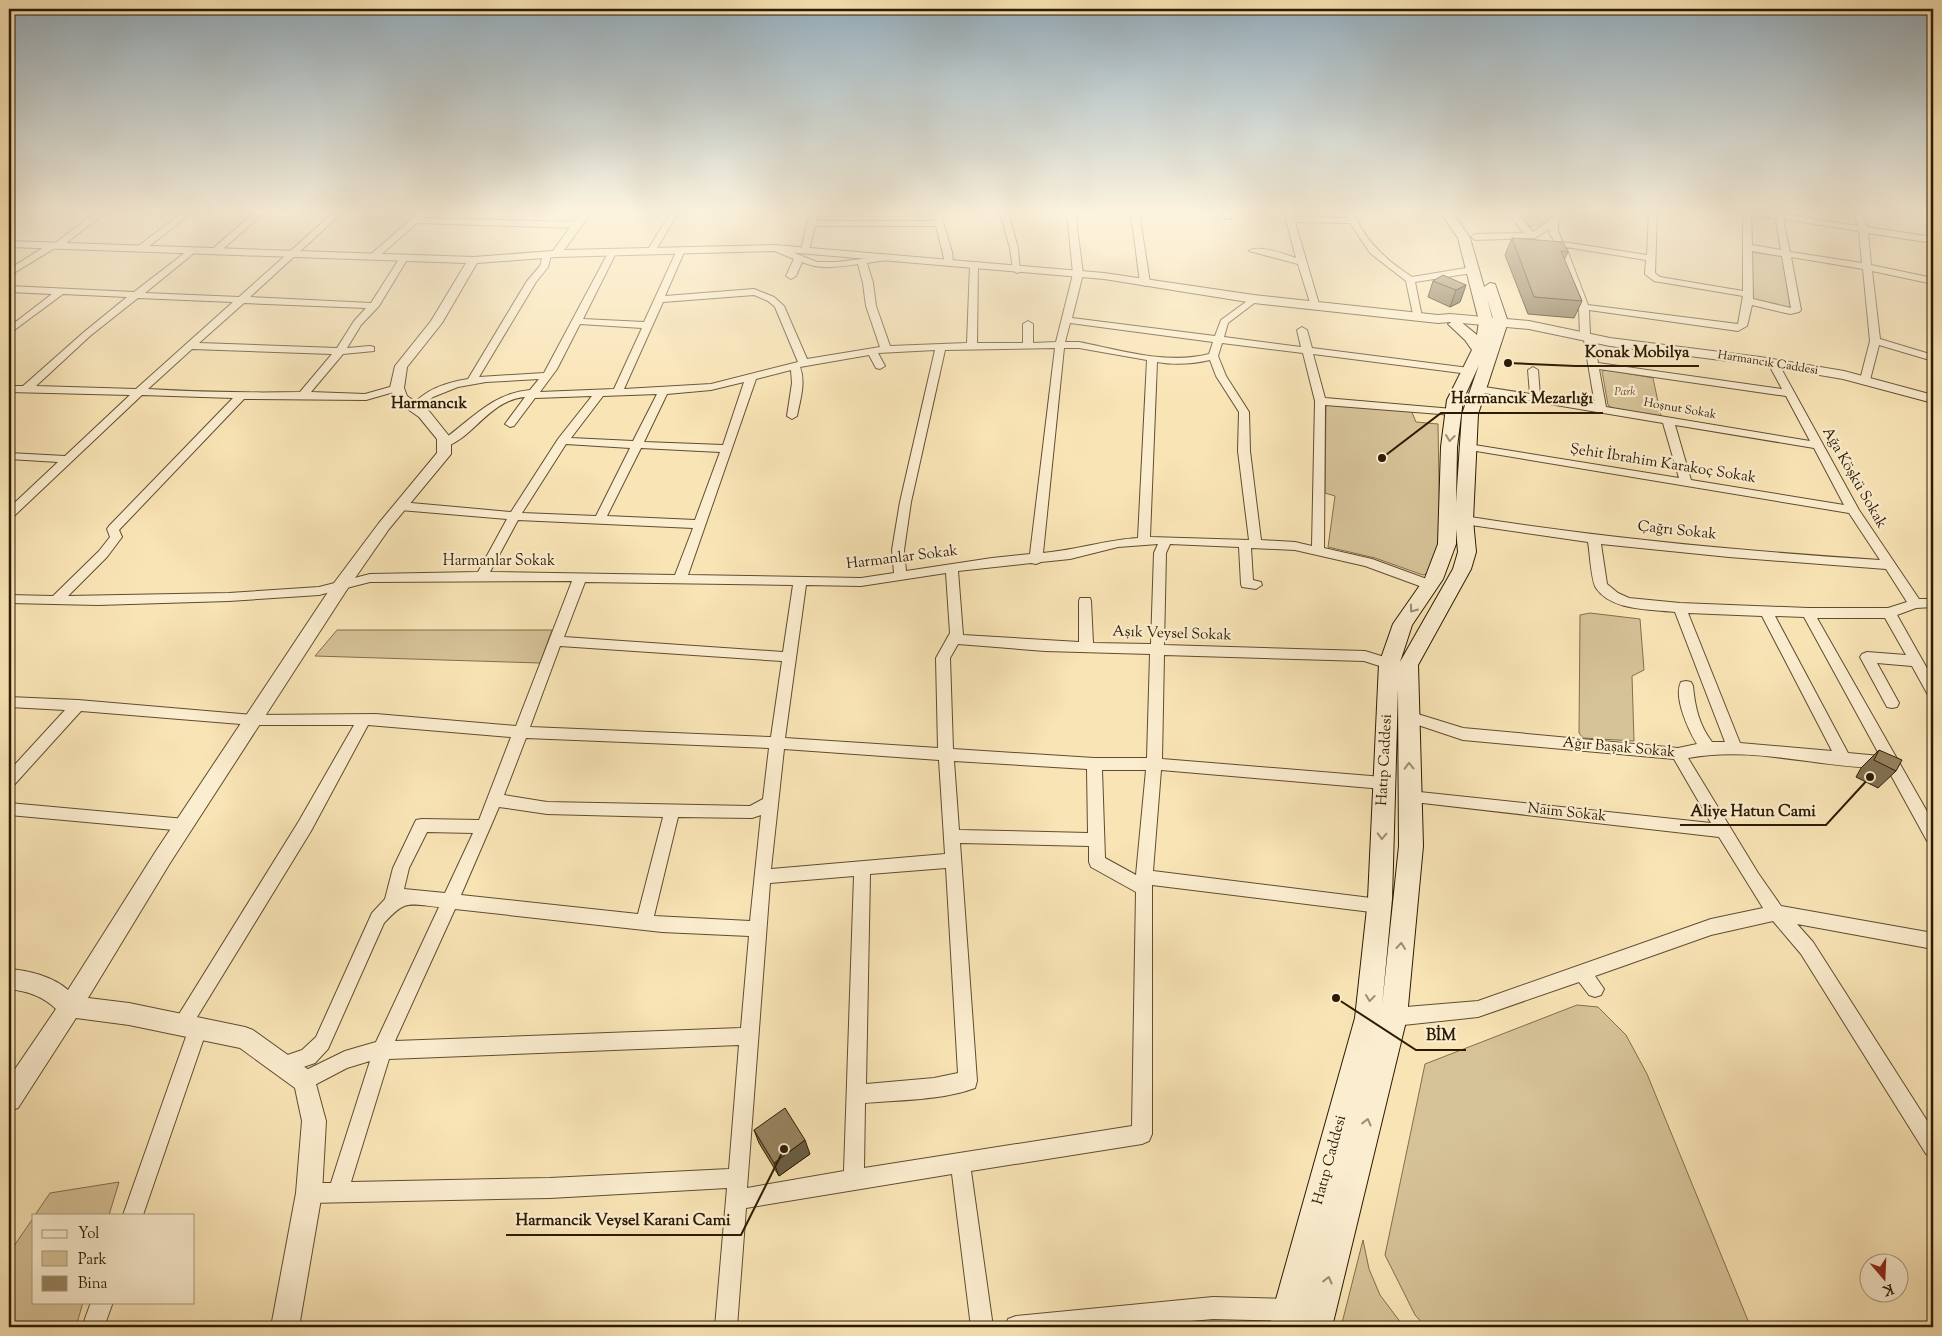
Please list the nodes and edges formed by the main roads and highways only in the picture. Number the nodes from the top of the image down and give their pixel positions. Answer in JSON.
{"nodes":[{"id":1,"x":1473,"y":274,"type":"edge"},
{"id":2,"x":1481,"y":274,"type":"edge"},
{"id":3,"x":1455,"y":324,"type":"road end"},
{"id":4,"x":1490,"y":331,"type":"junction"},
{"id":5,"x":1474,"y":380,"type":"junction"},
{"id":6,"x":1288,"y":1319,"type":"edge"},
{"id":7,"x":1318,"y":1320,"type":"edge"}],
"edges":[{"from":1,"to":4,"type":"main road"},
{"from":2,"to":4,"type":"main road"},
{"from":3,"to":4,"type":"main road"},
{"from":4,"to":5,"type":"main road","name":"Hatıp Caddesi"},
{"from":5,"to":6,"type":"main road","name":"Hatıp Caddesi","one_way":true},
{"from":7,"to":5,"type":"main road","name":"Hatıp Caddesi","one_way":true}]}
